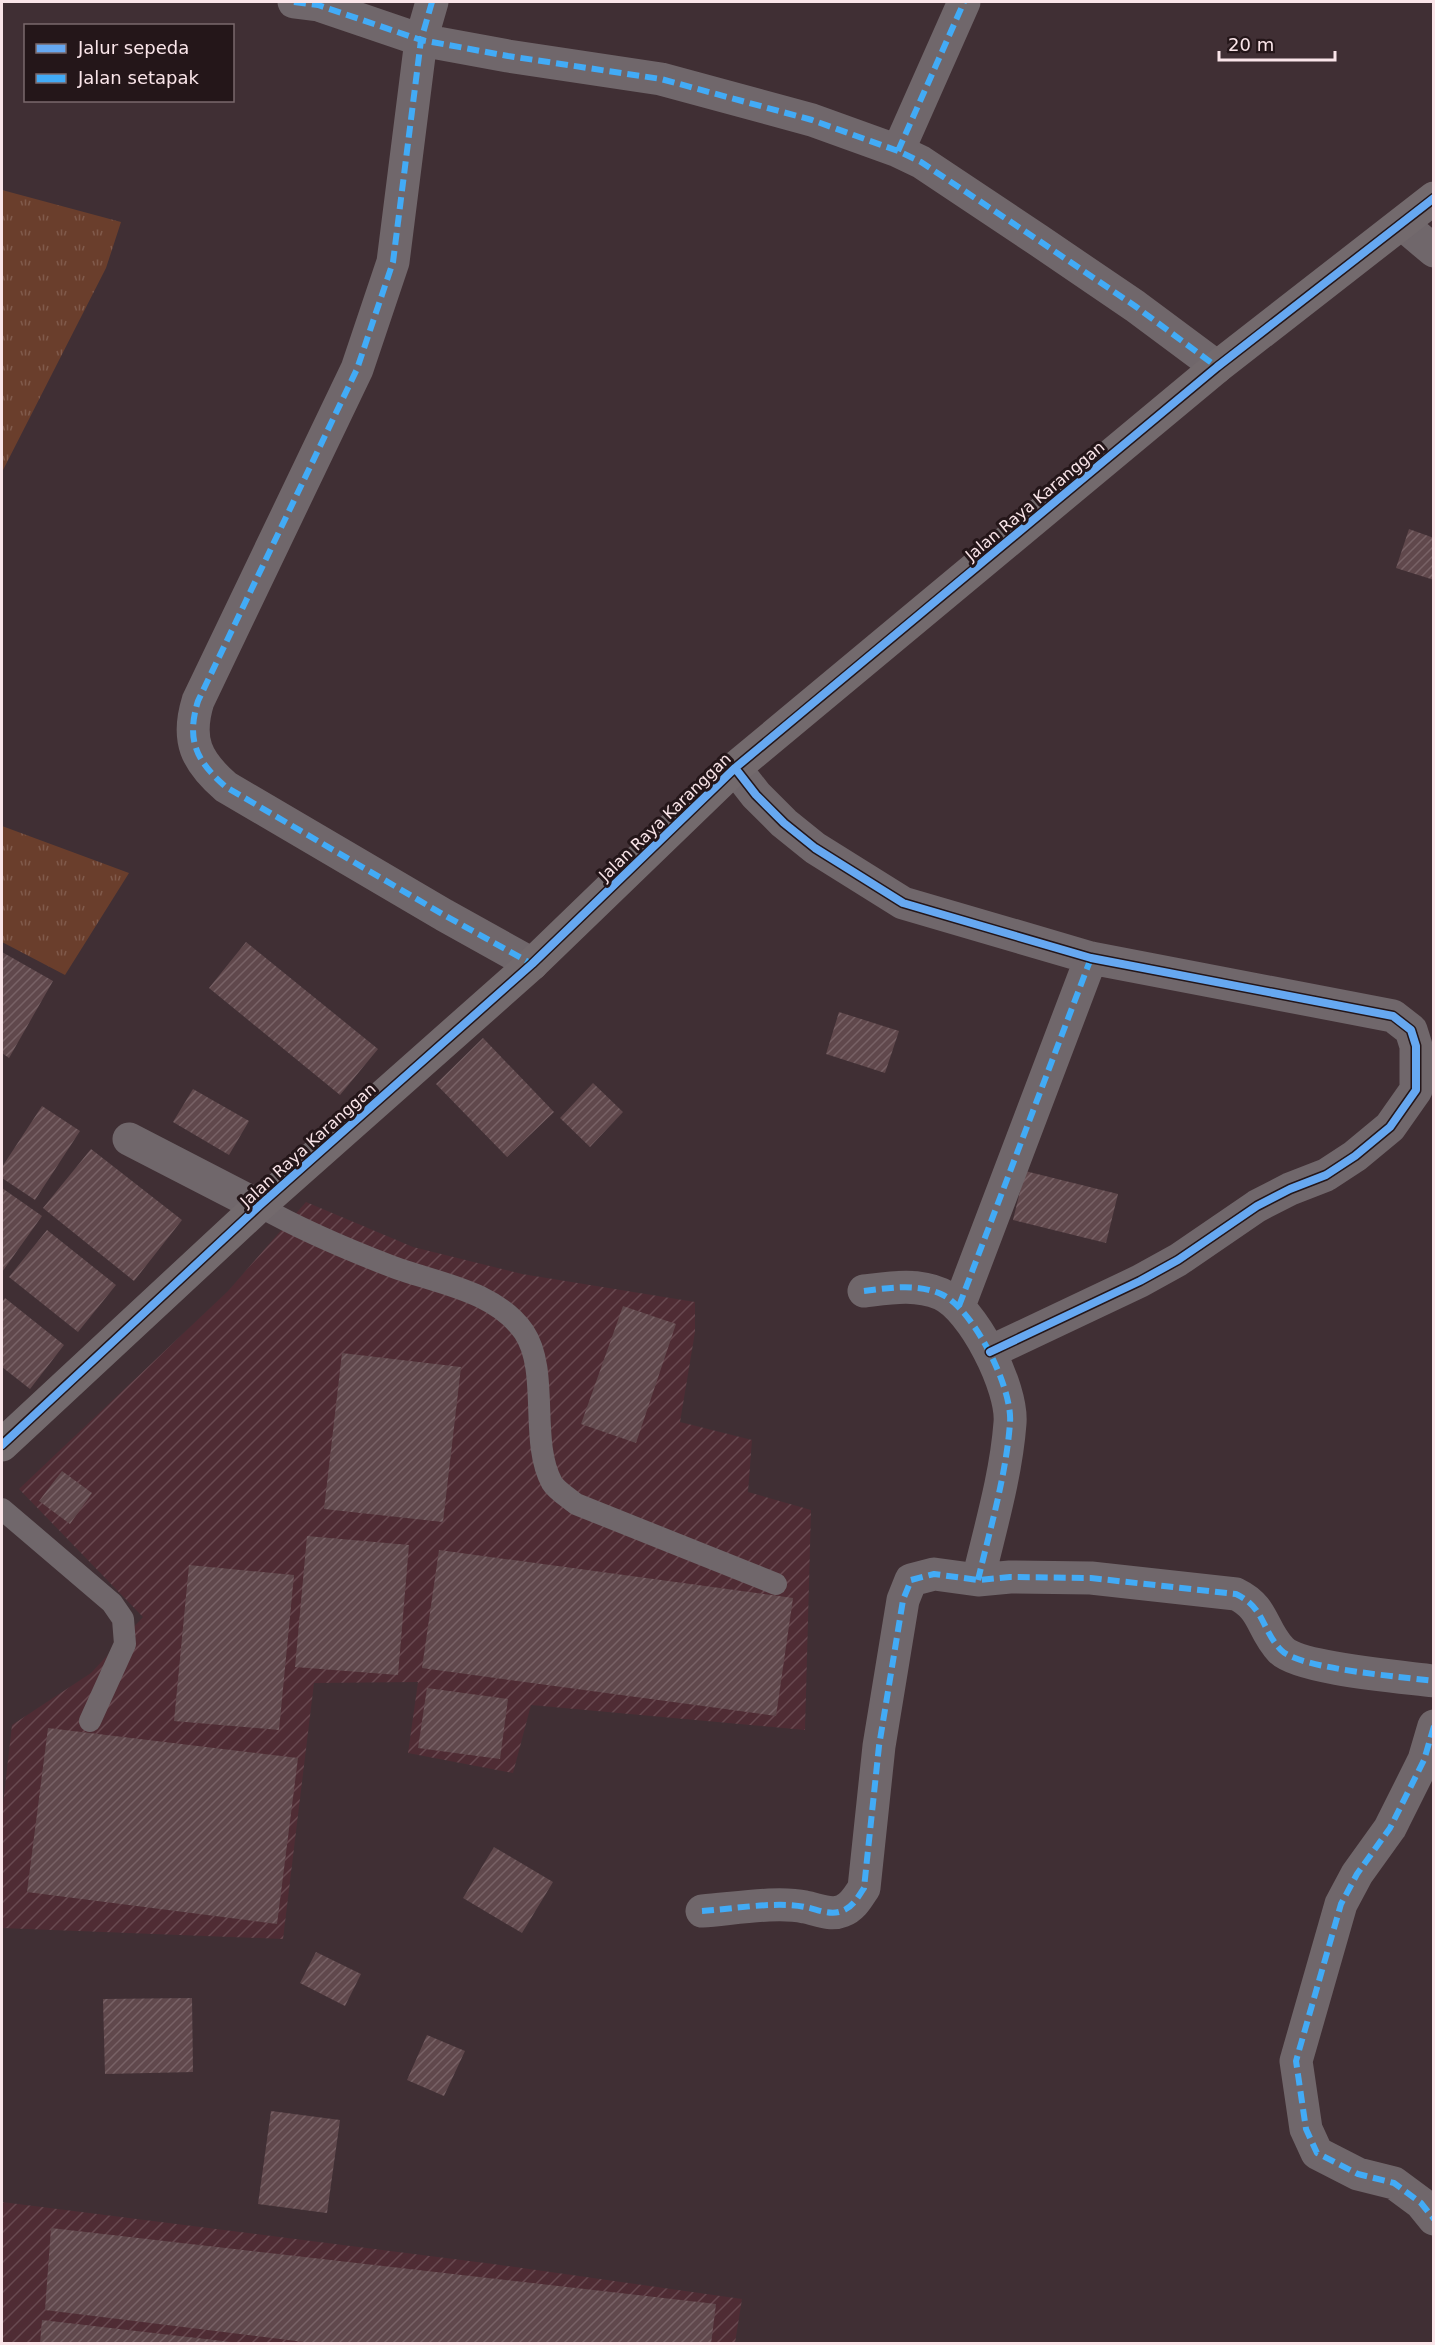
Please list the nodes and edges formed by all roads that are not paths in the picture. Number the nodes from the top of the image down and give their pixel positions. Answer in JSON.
{"nodes":[{"id":1,"x":294,"y":2,"type":"edge"},
{"id":2,"x":432,"y":2,"type":"edge"},
{"id":3,"x":964,"y":2,"type":"edge"},
{"id":4,"x":421,"y":40,"type":"junction"},
{"id":5,"x":898,"y":151,"type":"junction"},
{"id":6,"x":1434,"y":198,"type":"edge"},
{"id":7,"x":1402,"y":224,"type":"junction"},
{"id":8,"x":1434,"y":251,"type":"edge"},
{"id":9,"x":1217,"y":367,"type":"junction"},
{"id":10,"x":735,"y":768,"type":"junction"},
{"id":11,"x":1091,"y":958,"type":"junction"},
{"id":12,"x":532,"y":964,"type":"junction"},
{"id":13,"x":129,"y":1138,"type":"dead end"},
{"id":14,"x":259,"y":1206,"type":"junction"},
{"id":15,"x":864,"y":1291,"type":"dead end"},
{"id":16,"x":959,"y":1306,"type":"junction"},
{"id":17,"x":990,"y":1352,"type":"junction"},
{"id":18,"x":2,"y":1445,"type":"edge"},
{"id":19,"x":2,"y":1509,"type":"edge"},
{"id":20,"x":978,"y":1580,"type":"junction"},
{"id":21,"x":776,"y":1584,"type":"dead end"},
{"id":22,"x":1434,"y":1681,"type":"edge"},
{"id":23,"x":90,"y":1721,"type":"dead end"},
{"id":24,"x":1434,"y":1726,"type":"edge"},
{"id":25,"x":702,"y":1911,"type":"dead end"},
{"id":26,"x":1434,"y":2219,"type":"edge"}],
"edges":[{"from":1,"to":4,"type":"street"},
{"from":2,"to":4,"type":"street"},
{"from":3,"to":5,"type":"street"},
{"from":4,"to":5,"type":"street"},
{"from":4,"to":12,"type":"street"},
{"from":5,"to":9,"type":"street"},
{"from":6,"to":7,"type":"street","name":"Jalan Raya Karanggan"},
{"from":7,"to":8,"type":"street"},
{"from":7,"to":9,"type":"street","name":"Jalan Raya Karanggan"},
{"from":9,"to":10,"type":"street","name":"Jalan Raya Karanggan"},
{"from":10,"to":11,"type":"street"},
{"from":10,"to":12,"type":"street","name":"Jalan Raya Karanggan"},
{"from":11,"to":16,"type":"street"},
{"from":11,"to":17,"type":"street"},
{"from":12,"to":14,"type":"street","name":"Jalan Raya Karanggan"},
{"from":13,"to":14,"type":"street"},
{"from":14,"to":18,"type":"street","name":"Jalan Raya Karanggan"},
{"from":14,"to":21,"type":"lane"},
{"from":15,"to":16,"type":"street"},
{"from":16,"to":17,"type":"street"},
{"from":17,"to":20,"type":"street"},
{"from":19,"to":23,"type":"lane"},
{"from":20,"to":22,"type":"street"},
{"from":20,"to":25,"type":"street"},
{"from":24,"to":26,"type":"street"}]}
